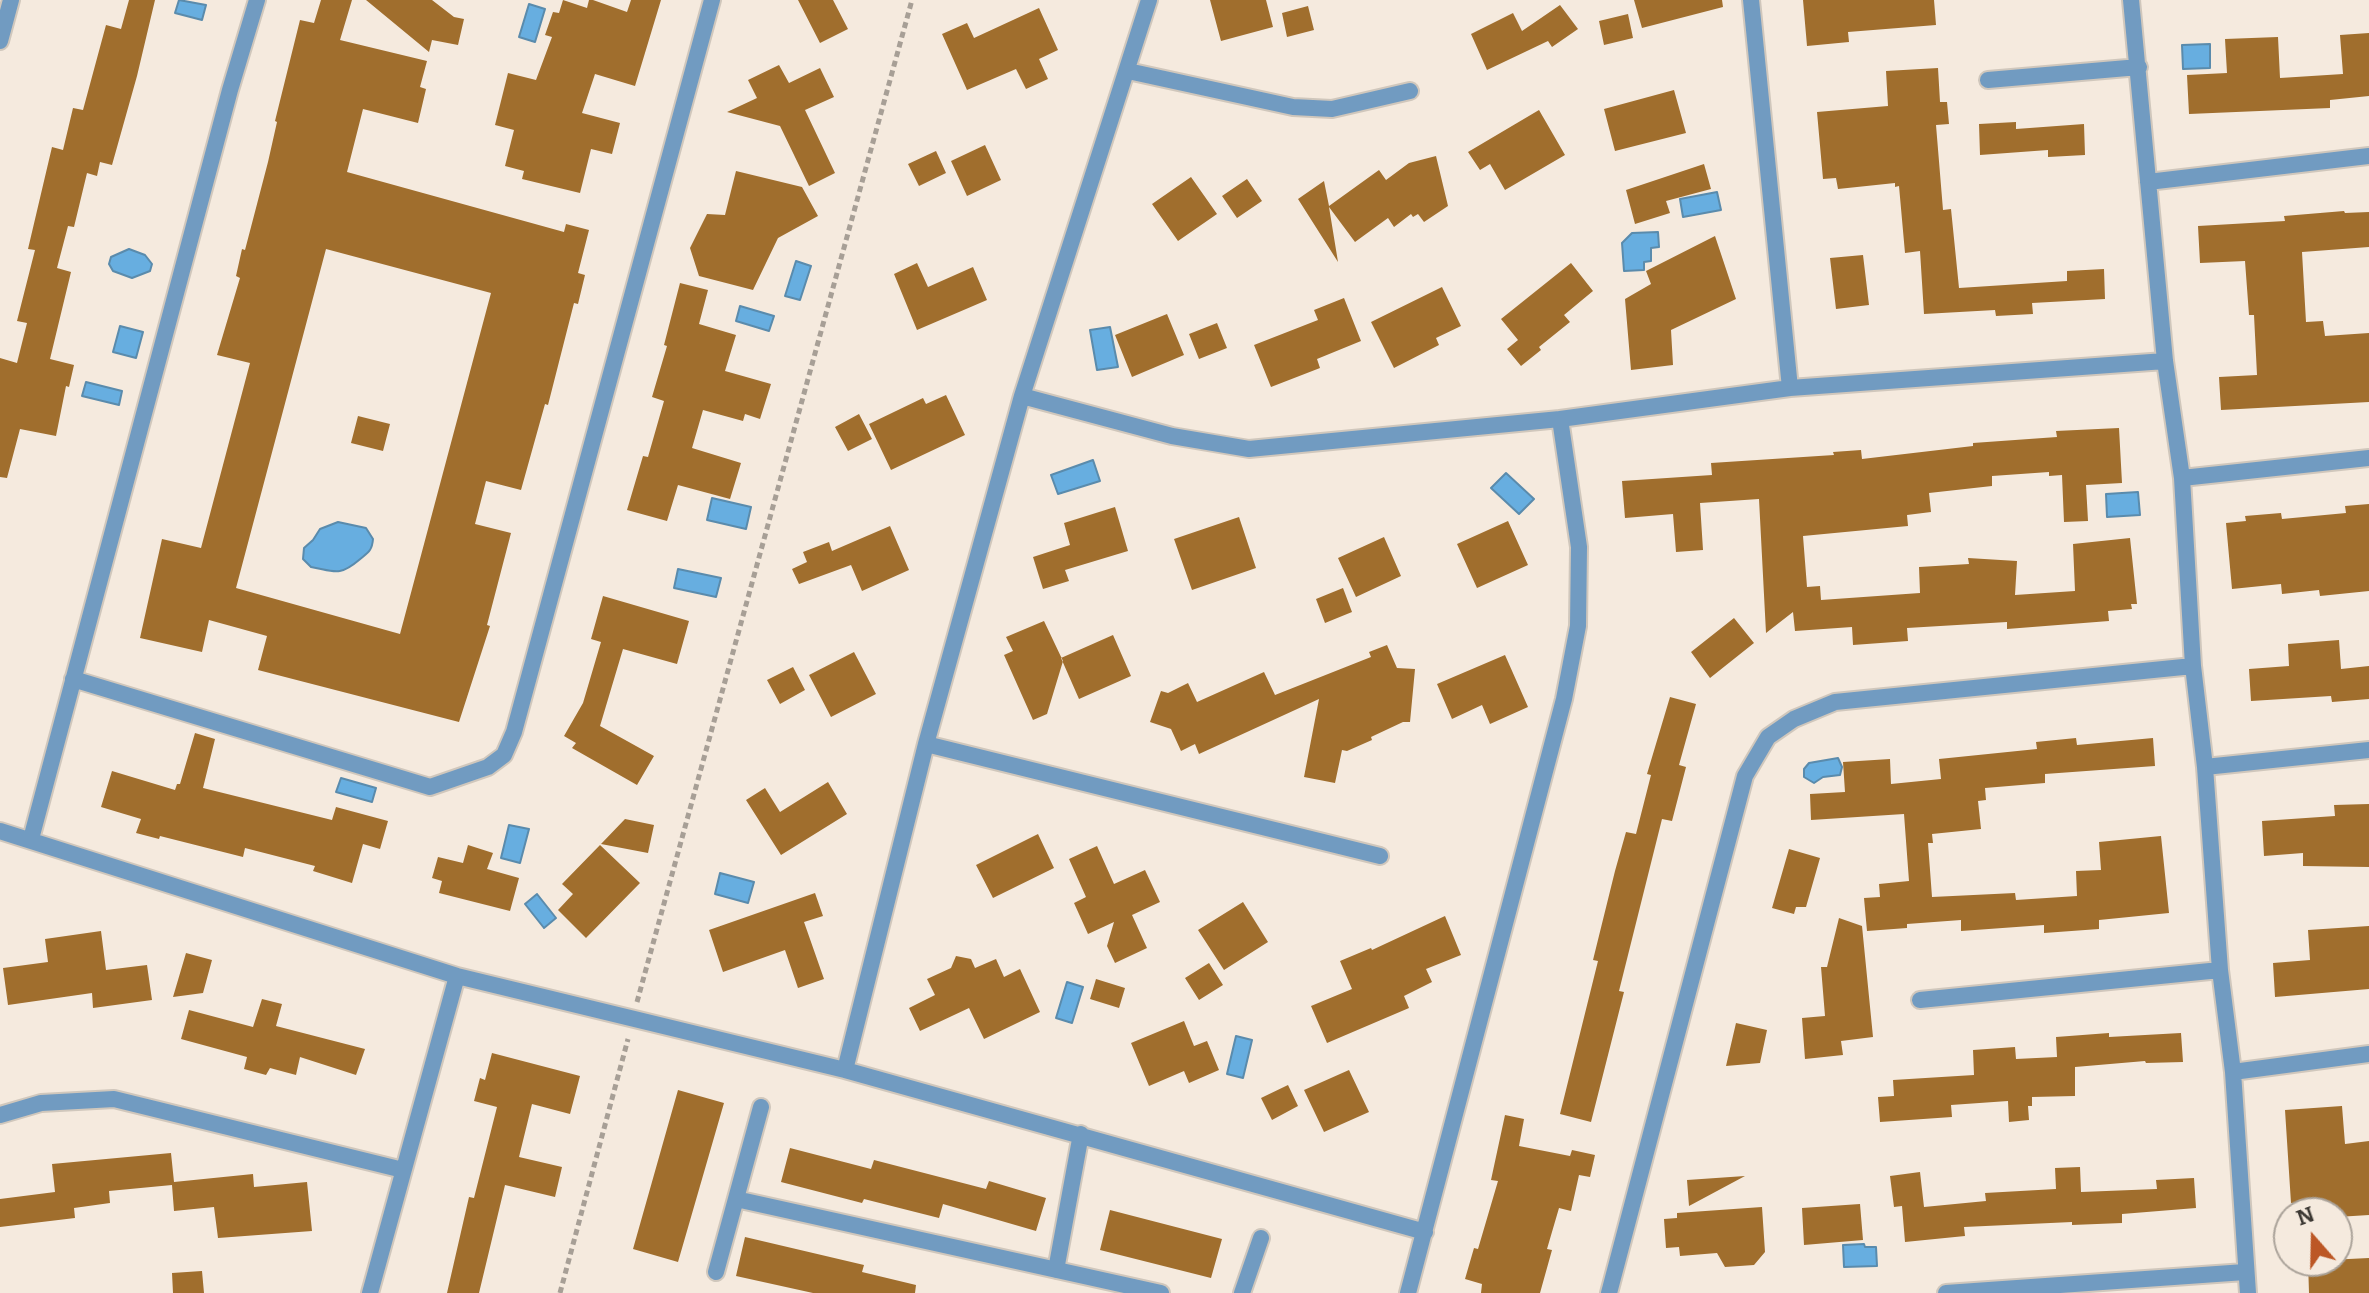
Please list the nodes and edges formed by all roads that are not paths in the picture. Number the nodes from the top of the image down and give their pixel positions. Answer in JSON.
{"nodes":[{"id":1,"x":11,"y":0,"type":"edge"},
{"id":2,"x":257,"y":0,"type":"edge"},
{"id":3,"x":712,"y":0,"type":"edge"},
{"id":4,"x":1149,"y":0,"type":"edge"},
{"id":5,"x":1751,"y":0,"type":"edge"},
{"id":6,"x":2131,"y":0,"type":"edge"},
{"id":7,"x":0,"y":41,"type":"edge"},
{"id":8,"x":2139,"y":67,"type":"junction"},
{"id":9,"x":1128,"y":71,"type":"junction"},
{"id":10,"x":1988,"y":80,"type":"dead end"},
{"id":11,"x":1410,"y":91,"type":"dead end"},
{"id":12,"x":2369,"y":156,"type":"edge"},
{"id":13,"x":2148,"y":182,"type":"junction"},
{"id":14,"x":2165,"y":361,"type":"junction"},
{"id":15,"x":1790,"y":388,"type":"junction"},
{"id":16,"x":1022,"y":396,"type":"junction"},
{"id":17,"x":1560,"y":419,"type":"junction"},
{"id":18,"x":2369,"y":458,"type":"edge"},
{"id":19,"x":2182,"y":478,"type":"junction"},
{"id":20,"x":2193,"y":666,"type":"junction"},
{"id":21,"x":73,"y":679,"type":"junction"},
{"id":22,"x":926,"y":744,"type":"junction"},
{"id":23,"x":2369,"y":750,"type":"edge"},
{"id":24,"x":2205,"y":767,"type":"junction"},
{"id":25,"x":0,"y":831,"type":"edge"},
{"id":26,"x":31,"y":839,"type":"junction"},
{"id":27,"x":1380,"y":856,"type":"dead end"},
{"id":28,"x":2220,"y":970,"type":"junction"},
{"id":29,"x":457,"y":976,"type":"junction"},
{"id":30,"x":1920,"y":1000,"type":"dead end"},
{"id":31,"x":2369,"y":1054,"type":"edge"},
{"id":32,"x":845,"y":1070,"type":"junction"},
{"id":33,"x":2233,"y":1072,"type":"junction"},
{"id":34,"x":761,"y":1107,"type":"dead end"},
{"id":35,"x":0,"y":1115,"type":"edge"},
{"id":36,"x":1081,"y":1134,"type":"junction"},
{"id":37,"x":403,"y":1170,"type":"junction"},
{"id":38,"x":736,"y":1199,"type":"junction"},
{"id":39,"x":1425,"y":1232,"type":"junction"},
{"id":40,"x":1261,"y":1238,"type":"dead end"},
{"id":41,"x":1056,"y":1270,"type":"junction"},
{"id":42,"x":716,"y":1272,"type":"dead end"},
{"id":43,"x":2245,"y":1272,"type":"junction"},
{"id":44,"x":370,"y":1293,"type":"edge"},
{"id":45,"x":1161,"y":1293,"type":"edge"},
{"id":46,"x":1242,"y":1293,"type":"edge"},
{"id":47,"x":1408,"y":1293,"type":"edge"},
{"id":48,"x":1609,"y":1293,"type":"edge"},
{"id":49,"x":1946,"y":1293,"type":"edge"},
{"id":50,"x":2248,"y":1293,"type":"edge"}],
"edges":[{"from":1,"to":7,"type":"street"},
{"from":2,"to":21,"type":"street"},
{"from":3,"to":21,"type":"street"},
{"from":4,"to":9,"type":"street"},
{"from":5,"to":15,"type":"street"},
{"from":6,"to":8,"type":"street"},
{"from":8,"to":10,"type":"street"},
{"from":8,"to":13,"type":"street"},
{"from":9,"to":11,"type":"street"},
{"from":9,"to":16,"type":"street"},
{"from":12,"to":13,"type":"street"},
{"from":13,"to":14,"type":"street"},
{"from":14,"to":15,"type":"street"},
{"from":14,"to":19,"type":"street"},
{"from":15,"to":17,"type":"street"},
{"from":16,"to":17,"type":"street"},
{"from":16,"to":22,"type":"street"},
{"from":17,"to":39,"type":"street"},
{"from":18,"to":19,"type":"street"},
{"from":19,"to":20,"type":"street"},
{"from":20,"to":24,"type":"street"},
{"from":20,"to":48,"type":"street"},
{"from":21,"to":26,"type":"street"},
{"from":22,"to":27,"type":"street"},
{"from":22,"to":32,"type":"street"},
{"from":23,"to":24,"type":"street"},
{"from":24,"to":28,"type":"street"},
{"from":25,"to":26,"type":"street"},
{"from":26,"to":29,"type":"street"},
{"from":28,"to":30,"type":"street"},
{"from":28,"to":33,"type":"street"},
{"from":29,"to":32,"type":"street"},
{"from":29,"to":37,"type":"street"},
{"from":31,"to":33,"type":"street"},
{"from":32,"to":36,"type":"street"},
{"from":33,"to":43,"type":"street"},
{"from":34,"to":38,"type":"street"},
{"from":35,"to":37,"type":"street"},
{"from":36,"to":39,"type":"street"},
{"from":36,"to":41,"type":"street"},
{"from":37,"to":44,"type":"street"},
{"from":38,"to":41,"type":"street"},
{"from":38,"to":42,"type":"street"},
{"from":39,"to":47,"type":"street"},
{"from":40,"to":46,"type":"street"},
{"from":41,"to":45,"type":"street"},
{"from":43,"to":49,"type":"street"},
{"from":43,"to":50,"type":"street"}]}
